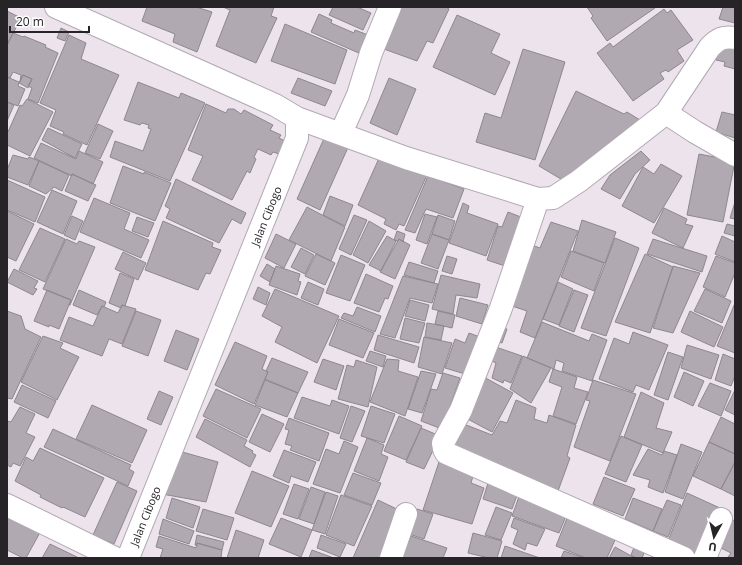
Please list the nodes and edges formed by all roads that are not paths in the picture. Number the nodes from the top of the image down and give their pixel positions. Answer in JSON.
{"nodes":[{"id":1,"x":56,"y":7,"type":"edge"},
{"id":2,"x":390,"y":7,"type":"edge"},
{"id":3,"x":735,"y":38,"type":"edge"},
{"id":4,"x":666,"y":113,"type":"junction"},
{"id":5,"x":297,"y":118,"type":"junction"},
{"id":6,"x":341,"y":133,"type":"junction"},
{"id":7,"x":735,"y":155,"type":"edge"},
{"id":8,"x":538,"y":199,"type":"junction"},
{"id":9,"x":7,"y":505,"type":"edge"},
{"id":10,"x":406,"y":514,"type":"dead end"},
{"id":11,"x":721,"y":518,"type":"dead end"},
{"id":12,"x":115,"y":558,"type":"edge"},
{"id":13,"x":128,"y":558,"type":"edge"},
{"id":14,"x":391,"y":558,"type":"edge"},
{"id":15,"x":684,"y":558,"type":"edge"},
{"id":16,"x":705,"y":558,"type":"edge"}],
"edges":[{"from":1,"to":5,"type":"street"},
{"from":2,"to":6,"type":"street"},
{"from":3,"to":4,"type":"street"},
{"from":4,"to":7,"type":"street"},
{"from":4,"to":8,"type":"street"},
{"from":5,"to":6,"type":"street"},
{"from":5,"to":13,"type":"street","name":"Jalan Cibogo"},
{"from":6,"to":8,"type":"street"},
{"from":8,"to":15,"type":"street"},
{"from":9,"to":12,"type":"street"},
{"from":10,"to":14,"type":"street"},
{"from":11,"to":16,"type":"street"}]}
